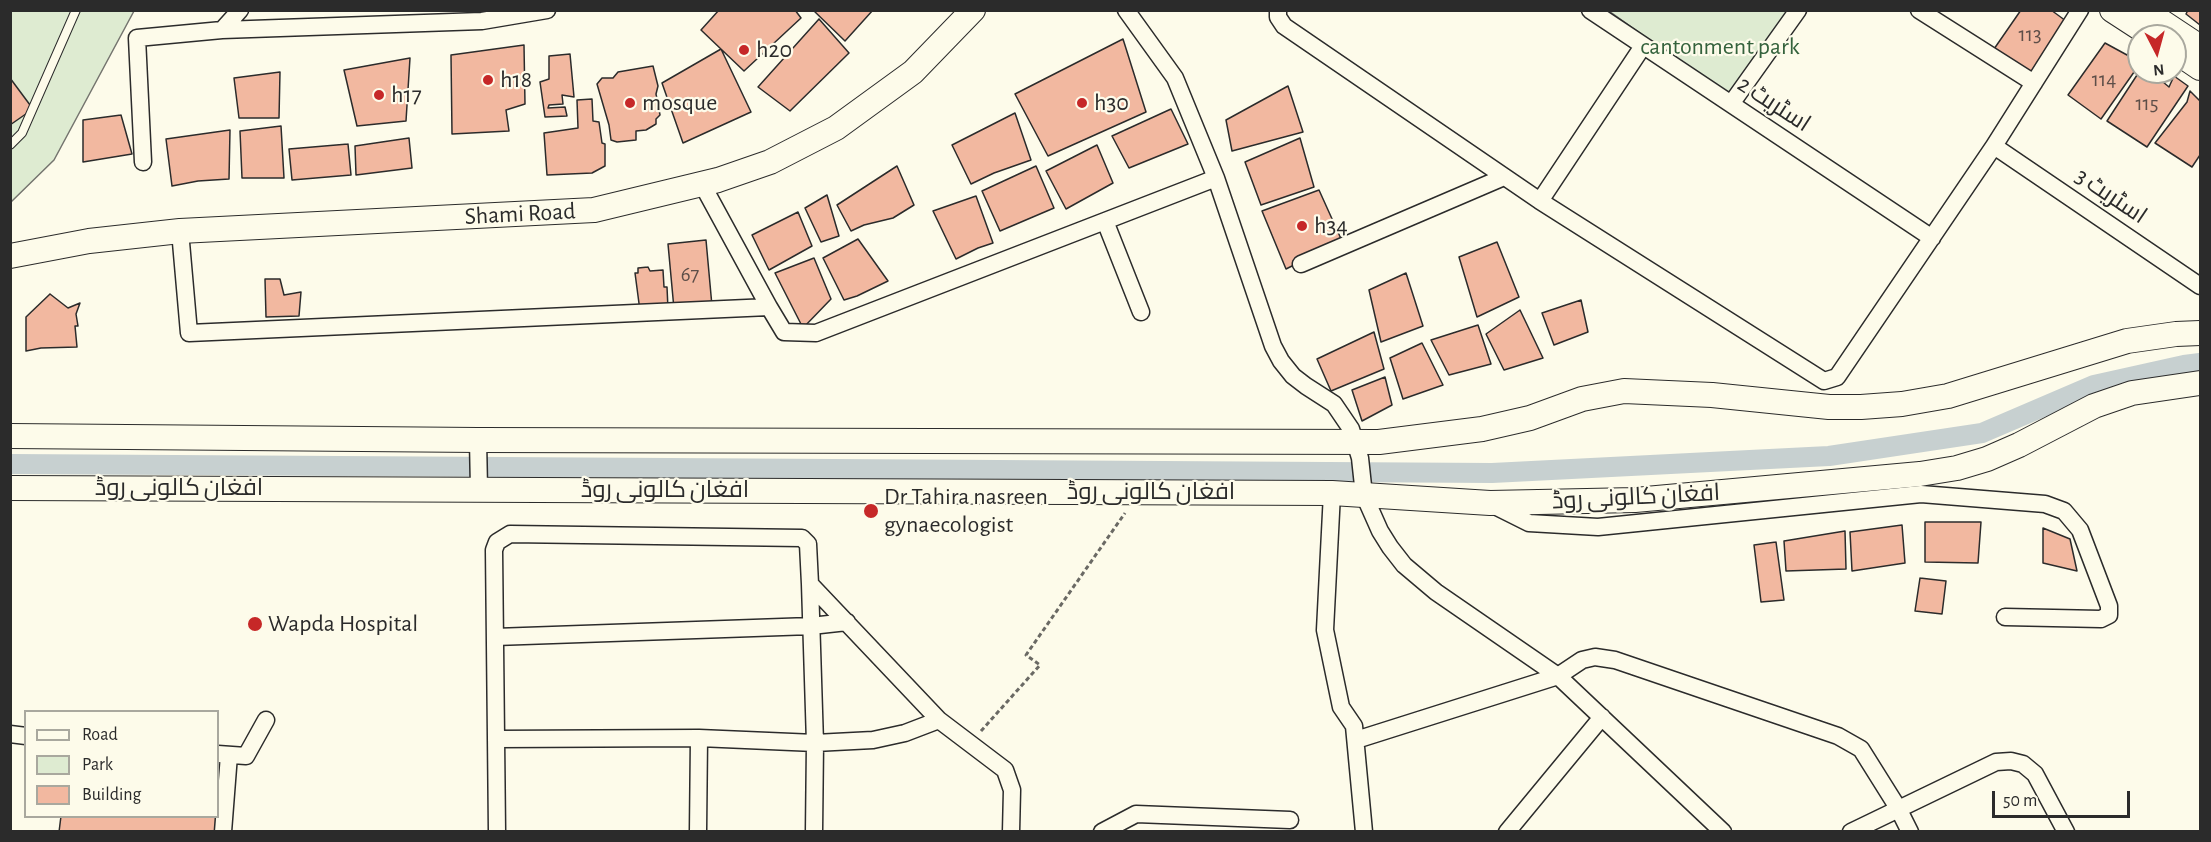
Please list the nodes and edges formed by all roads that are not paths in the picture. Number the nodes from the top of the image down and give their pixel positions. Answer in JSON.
{"nodes":[{"id":1,"x":76,"y":10,"type":"edge"},
{"id":2,"x":240,"y":10,"type":"edge"},
{"id":3,"x":547,"y":10,"type":"edge"},
{"id":4,"x":973,"y":10,"type":"edge"},
{"id":5,"x":1126,"y":10,"type":"edge"},
{"id":6,"x":1278,"y":10,"type":"edge"},
{"id":7,"x":1590,"y":10,"type":"edge"},
{"id":8,"x":1798,"y":10,"type":"edge"},
{"id":9,"x":1919,"y":10,"type":"edge"},
{"id":10,"x":2080,"y":10,"type":"edge"},
{"id":11,"x":2112,"y":10,"type":"edge"},
{"id":12,"x":2144,"y":10,"type":"edge"},
{"id":13,"x":2134,"y":24,"type":"edge"},
{"id":14,"x":222,"y":30,"type":"junction"},
{"id":15,"x":1643,"y":46,"type":"junction"},
{"id":16,"x":2200,"y":47,"type":"edge"},
{"id":17,"x":2187,"y":59,"type":"edge"},
{"id":18,"x":2200,"y":68,"type":"edge"},
{"id":19,"x":2034,"y":83,"type":"junction"},
{"id":20,"x":1731,"y":104,"type":"junction"},
{"id":21,"x":10,"y":145,"type":"edge"},
{"id":22,"x":1994,"y":146,"type":"junction"},
{"id":23,"x":143,"y":162,"type":"dead end"},
{"id":24,"x":1504,"y":177,"type":"junction"},
{"id":25,"x":1216,"y":178,"type":"junction"},
{"id":26,"x":702,"y":184,"type":"junction"},
{"id":27,"x":1540,"y":201,"type":"junction"},
{"id":28,"x":1105,"y":221,"type":"junction"},
{"id":29,"x":180,"y":231,"type":"junction"},
{"id":30,"x":1932,"y":238,"type":"junction"},
{"id":31,"x":10,"y":256,"type":"edge"},
{"id":32,"x":1301,"y":264,"type":"dead end"},
{"id":33,"x":2200,"y":286,"type":"edge"},
{"id":34,"x":768,"y":308,"type":"junction"},
{"id":35,"x":1141,"y":312,"type":"dead end"},
{"id":36,"x":2200,"y":333,"type":"edge"},
{"id":37,"x":2200,"y":382,"type":"edge"},
{"id":38,"x":10,"y":436,"type":"edge"},
{"id":39,"x":478,"y":440,"type":"junction"},
{"id":40,"x":1358,"y":450,"type":"junction"},
{"id":41,"x":10,"y":488,"type":"edge"},
{"id":42,"x":479,"y":489,"type":"junction"},
{"id":43,"x":1363,"y":489,"type":"junction"},
{"id":44,"x":1332,"y":493,"type":"junction"},
{"id":45,"x":1490,"y":503,"type":"junction"},
{"id":46,"x":810,"y":584,"type":"junction"},
{"id":47,"x":2006,"y":617,"type":"dead end"},
{"id":48,"x":847,"y":622,"type":"junction"},
{"id":49,"x":811,"y":626,"type":"junction"},
{"id":50,"x":495,"y":638,"type":"junction"},
{"id":51,"x":1558,"y":676,"type":"junction"},
{"id":52,"x":1602,"y":717,"type":"junction"},
{"id":53,"x":266,"y":720,"type":"dead end"},
{"id":54,"x":939,"y":720,"type":"junction"},
{"id":55,"x":699,"y":738,"type":"junction"},
{"id":56,"x":497,"y":739,"type":"junction"},
{"id":57,"x":1356,"y":740,"type":"junction"},
{"id":58,"x":814,"y":743,"type":"junction"},
{"id":59,"x":223,"y":754,"type":"edge"},
{"id":60,"x":1898,"y":808,"type":"junction"},
{"id":61,"x":1290,"y":820,"type":"dead end"},
{"id":62,"x":1136,"y":823,"type":"edge"},
{"id":63,"x":223,"y":831,"type":"edge"},
{"id":64,"x":497,"y":831,"type":"edge"},
{"id":65,"x":698,"y":831,"type":"edge"},
{"id":66,"x":814,"y":831,"type":"edge"},
{"id":67,"x":1011,"y":831,"type":"edge"},
{"id":68,"x":1102,"y":831,"type":"edge"},
{"id":69,"x":1365,"y":831,"type":"edge"},
{"id":70,"x":1507,"y":831,"type":"edge"},
{"id":71,"x":1723,"y":831,"type":"edge"},
{"id":72,"x":1851,"y":831,"type":"edge"},
{"id":73,"x":1910,"y":831,"type":"edge"},
{"id":74,"x":2066,"y":831,"type":"edge"}],
"edges":[{"from":1,"to":21,"type":"lane"},
{"from":2,"to":14,"type":"street"},
{"from":3,"to":14,"type":"street"},
{"from":4,"to":26,"type":"main road","name":"Shami Road"},
{"from":5,"to":25,"type":"street"},
{"from":6,"to":24,"type":"street"},
{"from":7,"to":15,"type":"street","name":"اسٹریٹ 2"},
{"from":8,"to":20,"type":"street"},
{"from":9,"to":19,"type":"street"},
{"from":10,"to":19,"type":"street"},
{"from":11,"to":13,"type":"main road"},
{"from":12,"to":16,"type":"main road"},
{"from":14,"to":23,"type":"street"},
{"from":15,"to":20,"type":"street","name":"اسٹریٹ 2"},
{"from":15,"to":27,"type":"street"},
{"from":17,"to":18,"type":"main road"},
{"from":19,"to":22,"type":"street"},
{"from":20,"to":30,"type":"street","name":"اسٹریٹ 2"},
{"from":22,"to":30,"type":"street"},
{"from":22,"to":33,"type":"street","name":"اسٹریٹ 3"},
{"from":24,"to":27,"type":"street"},
{"from":24,"to":32,"type":"street"},
{"from":25,"to":28,"type":"street"},
{"from":25,"to":40,"type":"street"},
{"from":26,"to":29,"type":"main road","name":"Shami Road"},
{"from":26,"to":34,"type":"street"},
{"from":27,"to":30,"type":"street"},
{"from":28,"to":34,"type":"street"},
{"from":28,"to":35,"type":"street"},
{"from":29,"to":31,"type":"main road","name":"Shami Road"},
{"from":29,"to":34,"type":"street"},
{"from":36,"to":40,"type":"main road"},
{"from":37,"to":45,"type":"main road","name":"افغان کالونی روڈ"},
{"from":38,"to":39,"type":"main road"},
{"from":39,"to":40,"type":"main road"},
{"from":39,"to":42,"type":"street"},
{"from":40,"to":43,"type":"street"},
{"from":41,"to":42,"type":"main road","name":"افغان کالونی روڈ"},
{"from":42,"to":44,"type":"main road","name":"افغان کالونی روڈ"},
{"from":43,"to":44,"type":"main road","name":"افغان کالونی روڈ"},
{"from":43,"to":45,"type":"main road","name":"افغان کالونی روڈ"},
{"from":43,"to":51,"type":"street"},
{"from":44,"to":57,"type":"street"},
{"from":45,"to":47,"type":"street"},
{"from":46,"to":48,"type":"street"},
{"from":46,"to":49,"type":"street"},
{"from":46,"to":50,"type":"street"},
{"from":48,"to":49,"type":"street"},
{"from":48,"to":54,"type":"street"},
{"from":49,"to":50,"type":"street"},
{"from":49,"to":58,"type":"street"},
{"from":50,"to":56,"type":"street"},
{"from":51,"to":52,"type":"street"},
{"from":51,"to":57,"type":"street"},
{"from":51,"to":60,"type":"street"},
{"from":52,"to":70,"type":"street"},
{"from":52,"to":71,"type":"street"},
{"from":53,"to":59,"type":"street"},
{"from":54,"to":58,"type":"street"},
{"from":54,"to":67,"type":"street"},
{"from":55,"to":56,"type":"street"},
{"from":55,"to":58,"type":"street"},
{"from":55,"to":65,"type":"street"},
{"from":56,"to":64,"type":"street"},
{"from":57,"to":69,"type":"street"},
{"from":58,"to":66,"type":"street"},
{"from":59,"to":63,"type":"street"},
{"from":60,"to":72,"type":"street"},
{"from":60,"to":73,"type":"street"},
{"from":60,"to":74,"type":"street"},
{"from":61,"to":62,"type":"street"},
{"from":62,"to":68,"type":"street"}]}
